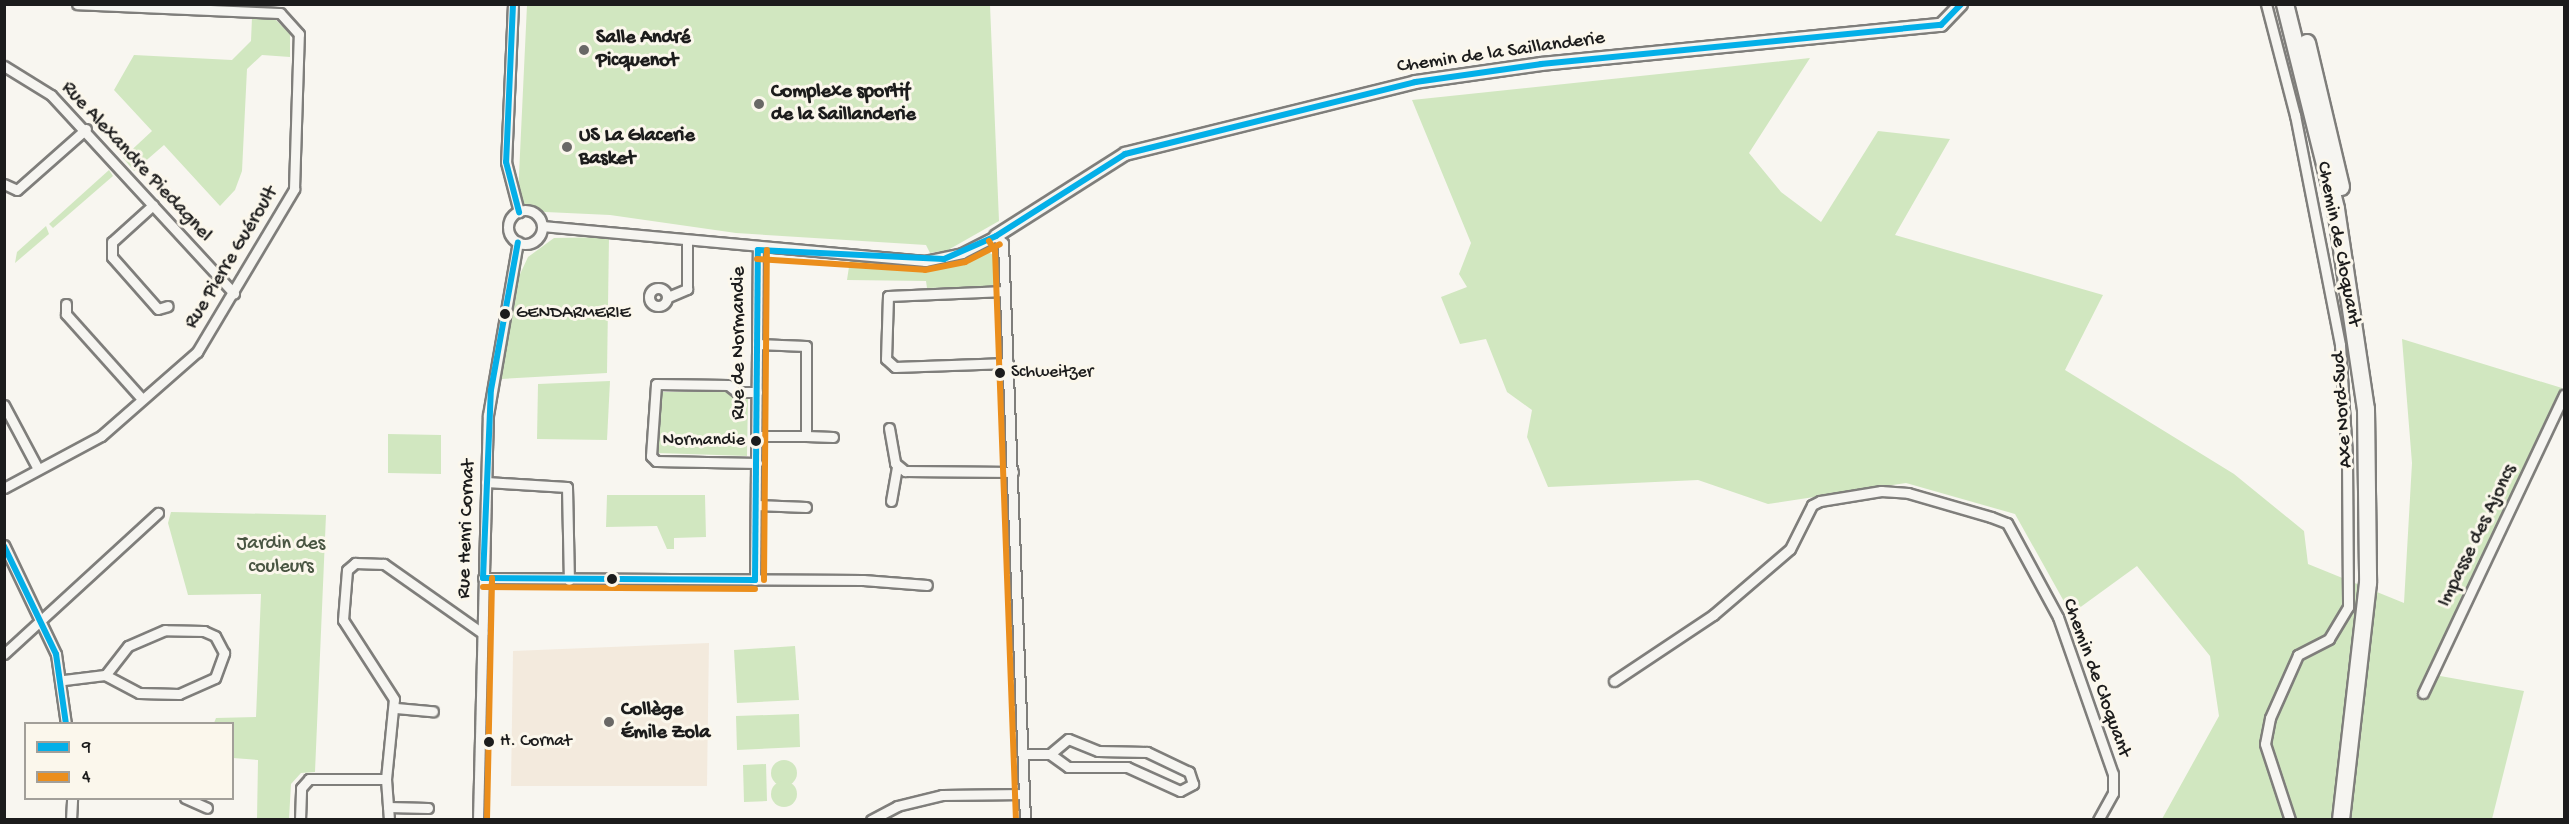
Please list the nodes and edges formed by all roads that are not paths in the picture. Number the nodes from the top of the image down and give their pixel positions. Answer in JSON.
{"nodes":[{"id":1,"x":77,"y":4,"type":"edge"},
{"id":2,"x":513,"y":4,"type":"edge"},
{"id":3,"x":1961,"y":4,"type":"edge"},
{"id":4,"x":2266,"y":4,"type":"edge"},
{"id":5,"x":2285,"y":4,"type":"edge"},
{"id":6,"x":2296,"y":4,"type":"edge"},
{"id":7,"x":4,"y":66,"type":"edge"},
{"id":8,"x":86,"y":129,"type":"junction"},
{"id":9,"x":4,"y":184,"type":"edge"},
{"id":10,"x":153,"y":205,"type":"junction"},
{"id":11,"x":519,"y":212,"type":"junction"},
{"id":12,"x":542,"y":226,"type":"junction"},
{"id":13,"x":996,"y":236,"type":"junction"},
{"id":14,"x":518,"y":242,"type":"junction"},
{"id":15,"x":687,"y":242,"type":"junction"},
{"id":16,"x":758,"y":250,"type":"junction"},
{"id":17,"x":1005,"y":291,"type":"junction"},
{"id":18,"x":234,"y":293,"type":"junction"},
{"id":19,"x":668,"y":297,"type":"dead end"},
{"id":20,"x":66,"y":304,"type":"dead end"},
{"id":21,"x":168,"y":306,"type":"dead end"},
{"id":22,"x":757,"y":344,"type":"junction"},
{"id":23,"x":1008,"y":363,"type":"junction"},
{"id":24,"x":757,"y":392,"type":"junction"},
{"id":25,"x":2565,"y":395,"type":"edge"},
{"id":26,"x":142,"y":399,"type":"junction"},
{"id":27,"x":4,"y":405,"type":"edge"},
{"id":28,"x":889,"y":428,"type":"dead end"},
{"id":29,"x":757,"y":436,"type":"junction"},
{"id":30,"x":806,"y":436,"type":"junction"},
{"id":31,"x":833,"y":436,"type":"dead end"},
{"id":32,"x":757,"y":463,"type":"junction"},
{"id":33,"x":897,"y":466,"type":"junction"},
{"id":34,"x":38,"y":469,"type":"junction"},
{"id":35,"x":1013,"y":472,"type":"junction"},
{"id":36,"x":486,"y":482,"type":"junction"},
{"id":37,"x":4,"y":488,"type":"edge"},
{"id":38,"x":891,"y":501,"type":"dead end"},
{"id":39,"x":756,"y":505,"type":"junction"},
{"id":40,"x":806,"y":507,"type":"dead end"},
{"id":41,"x":158,"y":513,"type":"dead end"},
{"id":42,"x":4,"y":545,"type":"edge"},
{"id":43,"x":483,"y":578,"type":"junction"},
{"id":44,"x":569,"y":580,"type":"junction"},
{"id":45,"x":755,"y":580,"type":"junction"},
{"id":46,"x":927,"y":585,"type":"dead end"},
{"id":47,"x":43,"y":619,"type":"junction"},
{"id":48,"x":482,"y":633,"type":"junction"},
{"id":49,"x":4,"y":654,"type":"edge"},
{"id":50,"x":105,"y":675,"type":"junction"},
{"id":51,"x":64,"y":680,"type":"junction"},
{"id":52,"x":1614,"y":681,"type":"dead end"},
{"id":53,"x":2423,"y":693,"type":"dead end"},
{"id":54,"x":395,"y":708,"type":"junction"},
{"id":55,"x":432,"y":711,"type":"dead end"},
{"id":56,"x":66,"y":722,"type":"edge"},
{"id":57,"x":1024,"y":754,"type":"junction"},
{"id":58,"x":1050,"y":754,"type":"junction"},
{"id":59,"x":386,"y":779,"type":"junction"},
{"id":60,"x":1024,"y":795,"type":"junction"},
{"id":61,"x":72,"y":800,"type":"edge"},
{"id":62,"x":189,"y":800,"type":"edge"},
{"id":63,"x":388,"y":807,"type":"junction"},
{"id":64,"x":207,"y":808,"type":"dead end"},
{"id":65,"x":428,"y":808,"type":"dead end"},
{"id":66,"x":71,"y":819,"type":"edge"},
{"id":67,"x":300,"y":819,"type":"edge"},
{"id":68,"x":389,"y":819,"type":"edge"},
{"id":69,"x":478,"y":819,"type":"edge"},
{"id":70,"x":871,"y":819,"type":"edge"},
{"id":71,"x":1025,"y":819,"type":"edge"},
{"id":72,"x":2098,"y":819,"type":"edge"},
{"id":73,"x":2290,"y":819,"type":"edge"},
{"id":74,"x":2341,"y":819,"type":"edge"},
{"id":75,"x":2352,"y":819,"type":"edge"}],
"edges":[{"from":1,"to":18,"type":"street","name":"Rue Pierre Guéroult"},
{"from":2,"to":11,"type":"street"},
{"from":3,"to":13,"type":"street","name":"Chemin de la Saillanderie"},
{"from":4,"to":73,"type":"street","name":"Chemin de Cloquant"},
{"from":5,"to":74,"type":"highway","name":"Axe Nord-Sud"},
{"from":6,"to":75,"type":"highway","name":"Axe Nord-Sud"},
{"from":7,"to":8,"type":"street","name":"Rue Alexandre Piedagnel"},
{"from":8,"to":9,"type":"street"},
{"from":8,"to":10,"type":"street","name":"Rue Alexandre Piedagnel"},
{"from":10,"to":18,"type":"street","name":"Rue Alexandre Piedagnel"},
{"from":10,"to":21,"type":"street"},
{"from":11,"to":12,"type":"street"},
{"from":11,"to":14,"type":"street"},
{"from":12,"to":14,"type":"street"},
{"from":12,"to":15,"type":"street"},
{"from":13,"to":16,"type":"street"},
{"from":13,"to":17,"type":"street"},
{"from":14,"to":36,"type":"street","name":"Rue Henri Cornat"},
{"from":15,"to":16,"type":"street"},
{"from":15,"to":19,"type":"street"},
{"from":16,"to":22,"type":"street","name":"Rue de Normandie"},
{"from":17,"to":23,"type":"street"},
{"from":17,"to":23,"type":"street"},
{"from":18,"to":26,"type":"street","name":"Rue Pierre Guéroult"},
{"from":20,"to":26,"type":"street"},
{"from":22,"to":24,"type":"street","name":"Rue de Normandie"},
{"from":22,"to":30,"type":"street"},
{"from":23,"to":35,"type":"street"},
{"from":24,"to":29,"type":"street","name":"Rue de Normandie"},
{"from":24,"to":32,"type":"street"},
{"from":25,"to":53,"type":"street","name":"Impasse des Ajoncs"},
{"from":26,"to":34,"type":"street","name":"Rue Pierre Guéroult"},
{"from":27,"to":34,"type":"street"},
{"from":28,"to":33,"type":"street"},
{"from":29,"to":30,"type":"street"},
{"from":29,"to":32,"type":"street","name":"Rue de Normandie"},
{"from":30,"to":31,"type":"street"},
{"from":32,"to":39,"type":"street","name":"Rue de Normandie"},
{"from":33,"to":35,"type":"street"},
{"from":33,"to":38,"type":"street"},
{"from":34,"to":37,"type":"street","name":"Rue Pierre Guéroult"},
{"from":35,"to":57,"type":"street"},
{"from":36,"to":43,"type":"street","name":"Rue Henri Cornat"},
{"from":36,"to":44,"type":"street"},
{"from":39,"to":40,"type":"street"},
{"from":39,"to":45,"type":"street","name":"Rue de Normandie"},
{"from":41,"to":47,"type":"street"},
{"from":42,"to":47,"type":"street"},
{"from":43,"to":44,"type":"street"},
{"from":43,"to":48,"type":"street","name":"Rue Henri Cornat"},
{"from":44,"to":45,"type":"street"},
{"from":45,"to":46,"type":"street"},
{"from":47,"to":49,"type":"street"},
{"from":47,"to":51,"type":"street"},
{"from":48,"to":54,"type":"street"},
{"from":48,"to":69,"type":"street","name":"Rue Henri Cornat"},
{"from":50,"to":50,"type":"street"},
{"from":50,"to":51,"type":"street"},
{"from":51,"to":56,"type":"street"},
{"from":52,"to":72,"type":"street","name":"Chemin de Cloquant"},
{"from":54,"to":55,"type":"street"},
{"from":54,"to":59,"type":"street"},
{"from":57,"to":58,"type":"street"},
{"from":57,"to":60,"type":"street"},
{"from":58,"to":58,"type":"street"},
{"from":59,"to":63,"type":"street"},
{"from":59,"to":67,"type":"street"},
{"from":60,"to":70,"type":"street"},
{"from":60,"to":71,"type":"street"},
{"from":61,"to":66,"type":"street"},
{"from":62,"to":64,"type":"street"},
{"from":63,"to":65,"type":"street"},
{"from":63,"to":68,"type":"street"}]}
